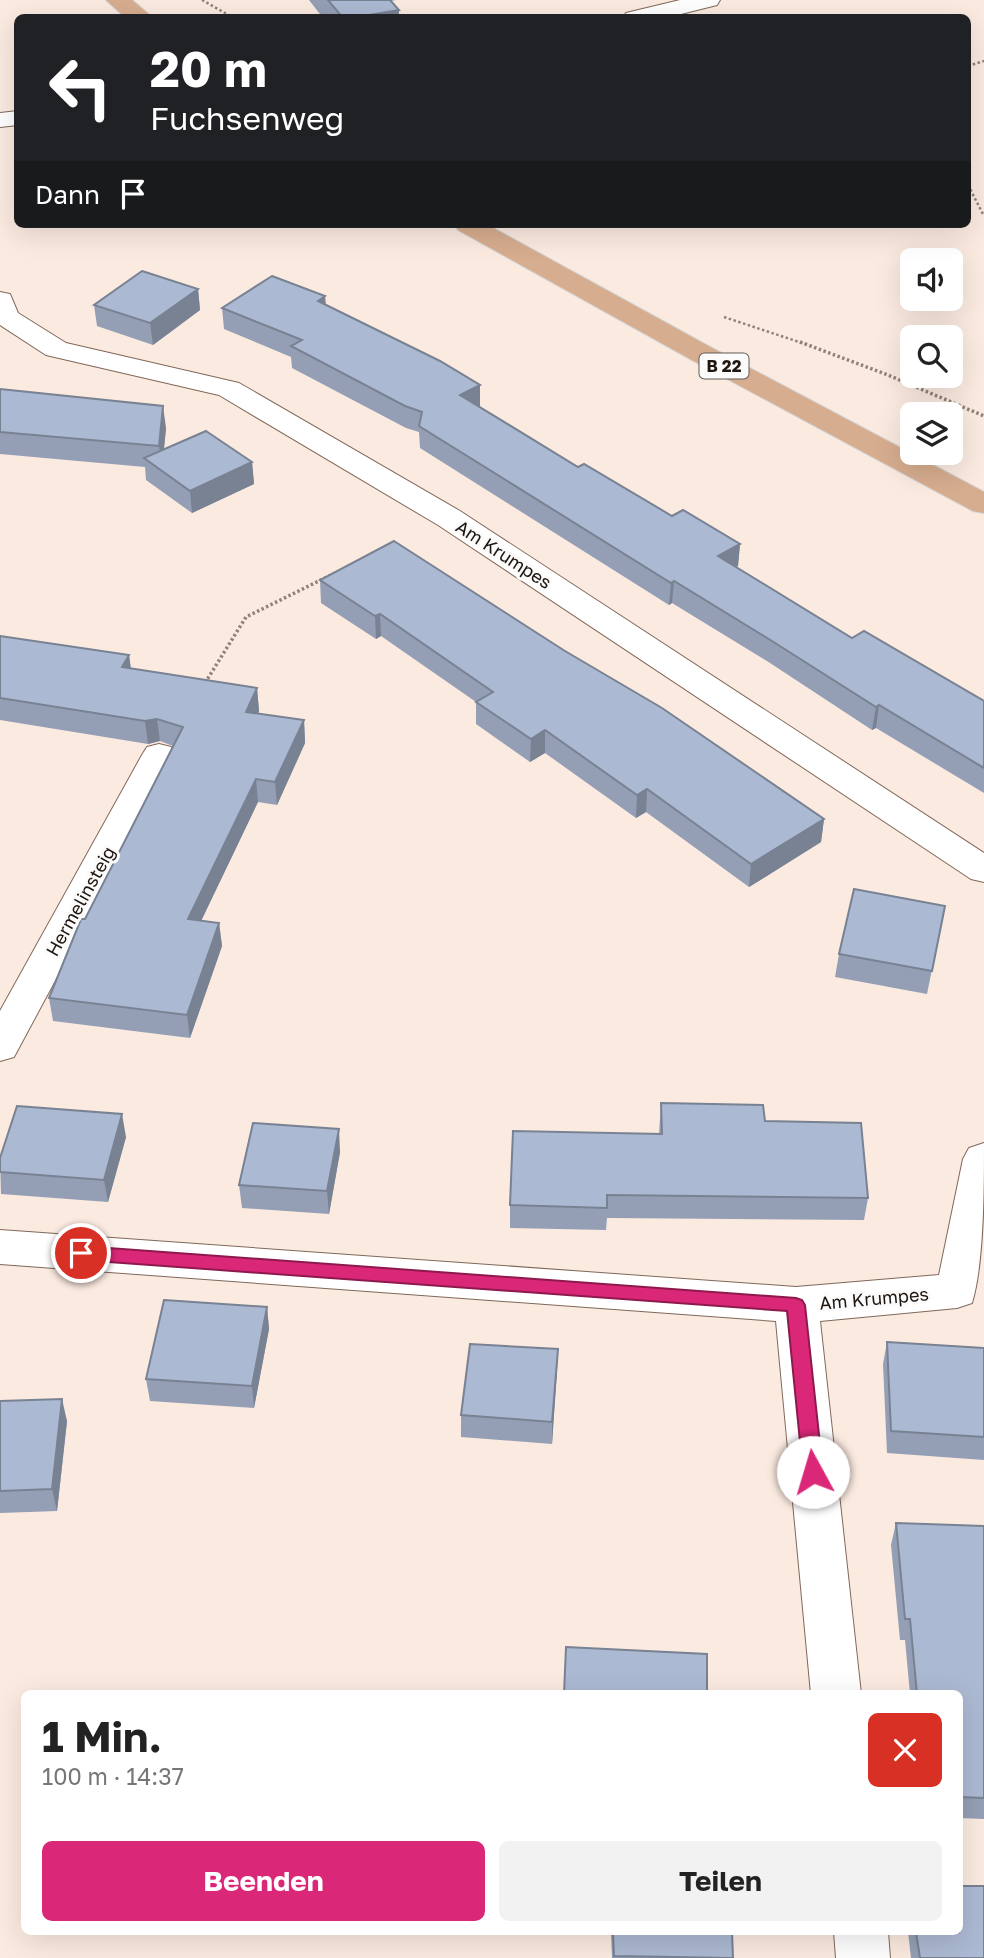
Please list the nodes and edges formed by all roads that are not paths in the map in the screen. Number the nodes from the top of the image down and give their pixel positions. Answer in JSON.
{"nodes":[{"id":1,"x":117,"y":0,"type":"edge"},
{"id":2,"x":709,"y":0,"type":"edge"},
{"id":3,"x":136,"y":14,"type":"edge"},
{"id":4,"x":651,"y":14,"type":"edge"},
{"id":5,"x":474,"y":228,"type":"edge"},
{"id":6,"x":0,"y":300,"type":"edge"},
{"id":7,"x":984,"y":504,"type":"edge"},
{"id":8,"x":159,"y":755,"type":"dead end"},
{"id":9,"x":984,"y":870,"type":"edge"},
{"id":10,"x":0,"y":1047,"type":"edge"},
{"id":11,"x":984,"y":1159,"type":"edge"},
{"id":12,"x":0,"y":1247,"type":"edge"},
{"id":13,"x":796,"y":1305,"type":"junction"},
{"id":14,"x":836,"y":1690,"type":"edge"},
{"id":15,"x":861,"y":1935,"type":"edge"},
{"id":16,"x":863,"y":1958,"type":"edge"}],
"edges":[{"from":1,"to":3,"type":"main road"},
{"from":2,"to":4,"type":"street"},
{"from":5,"to":7,"type":"main road","number":"B 22"},
{"from":6,"to":9,"type":"street","name":"Am Krumpes"},
{"from":8,"to":10,"type":"street","name":"Hermelinsteig"},
{"from":11,"to":13,"type":"street","name":"Am Krumpes"},
{"from":12,"to":13,"type":"street"},
{"from":13,"to":14,"type":"street","name":"Am Krumpes"},
{"from":15,"to":16,"type":"street"}]}
